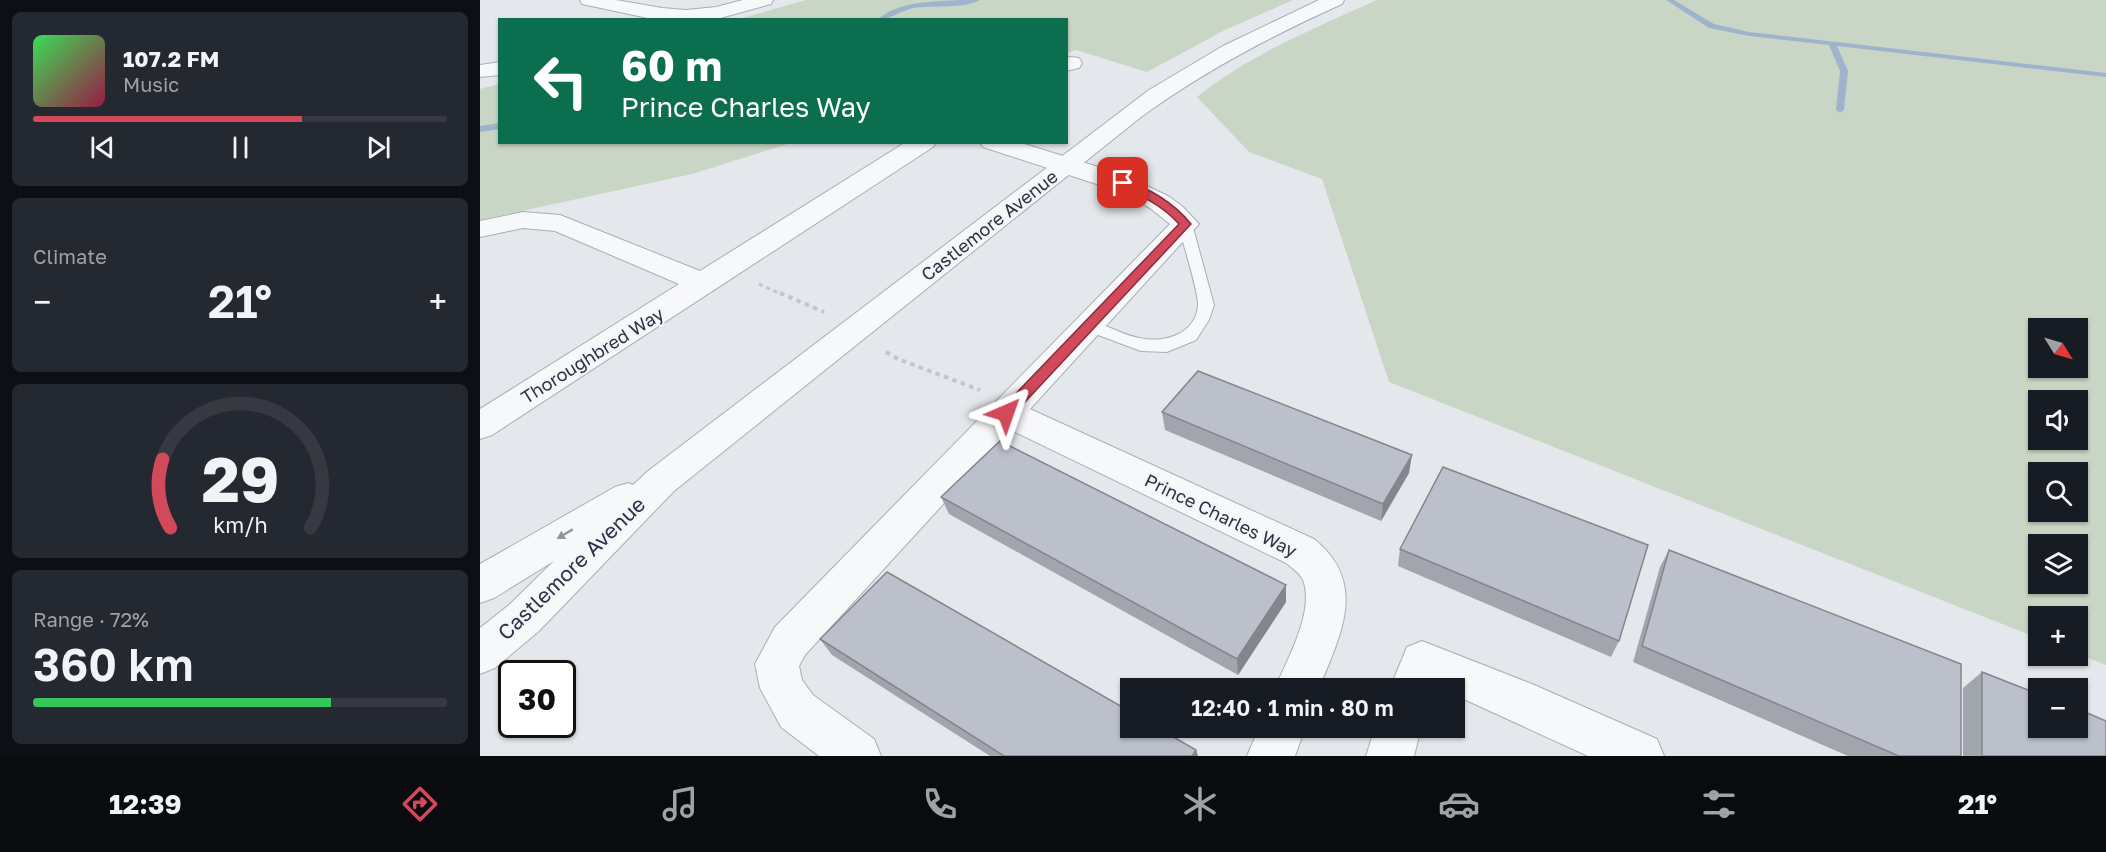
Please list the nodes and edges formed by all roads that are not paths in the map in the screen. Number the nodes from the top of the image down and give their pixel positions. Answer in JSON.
{"nodes":[{"id":1,"x":589,"y":0,"type":"edge"},
{"id":2,"x":764,"y":0,"type":"edge"},
{"id":3,"x":1335,"y":0,"type":"edge"},
{"id":4,"x":670,"y":18,"type":"edge"},
{"id":5,"x":498,"y":68,"type":"edge"},
{"id":6,"x":480,"y":71,"type":"edge"},
{"id":7,"x":921,"y":144,"type":"edge"},
{"id":8,"x":998,"y":144,"type":"edge"},
{"id":9,"x":1065,"y":166,"type":"junction"},
{"id":10,"x":1185,"y":224,"type":"junction"},
{"id":11,"x":480,"y":229,"type":"edge"},
{"id":12,"x":704,"y":284,"type":"junction"},
{"id":13,"x":1088,"y":325,"type":"junction"},
{"id":14,"x":994,"y":402,"type":"junction"},
{"id":15,"x":480,"y":426,"type":"edge"},
{"id":16,"x":661,"y":481,"type":"junction"},
{"id":17,"x":480,"y":585,"type":"edge"},
{"id":18,"x":480,"y":654,"type":"edge"},
{"id":19,"x":1417,"y":675,"type":"edge"},
{"id":20,"x":1301,"y":678,"type":"edge"},
{"id":21,"x":1278,"y":738,"type":"edge"},
{"id":22,"x":1395,"y":738,"type":"edge"},
{"id":23,"x":856,"y":756,"type":"edge"},
{"id":24,"x":1271,"y":756,"type":"edge"},
{"id":25,"x":1390,"y":756,"type":"edge"},
{"id":26,"x":1640,"y":756,"type":"edge"}],
"edges":[{"from":1,"to":4,"type":"street"},
{"from":2,"to":4,"type":"street"},
{"from":3,"to":9,"type":"street","name":"Castlemore Avenue"},
{"from":5,"to":6,"type":"street"},
{"from":7,"to":12,"type":"street","name":"Thoroughbred Way"},
{"from":8,"to":9,"type":"street"},
{"from":9,"to":10,"type":"street"},
{"from":9,"to":16,"type":"street","name":"Castlemore Avenue"},
{"from":10,"to":13,"type":"street"},
{"from":10,"to":13,"type":"lane"},
{"from":11,"to":12,"type":"street"},
{"from":12,"to":15,"type":"street","name":"Thoroughbred Way"},
{"from":13,"to":14,"type":"street"},
{"from":14,"to":20,"type":"street","name":"Prince Charles Way"},
{"from":14,"to":23,"type":"street"},
{"from":16,"to":17,"type":"street","name":"Castlemore Avenue","one_way":true},
{"from":16,"to":18,"type":"street","name":"Castlemore Avenue"},
{"from":19,"to":26,"type":"street"},
{"from":21,"to":24,"type":"street"},
{"from":22,"to":25,"type":"street"}]}
